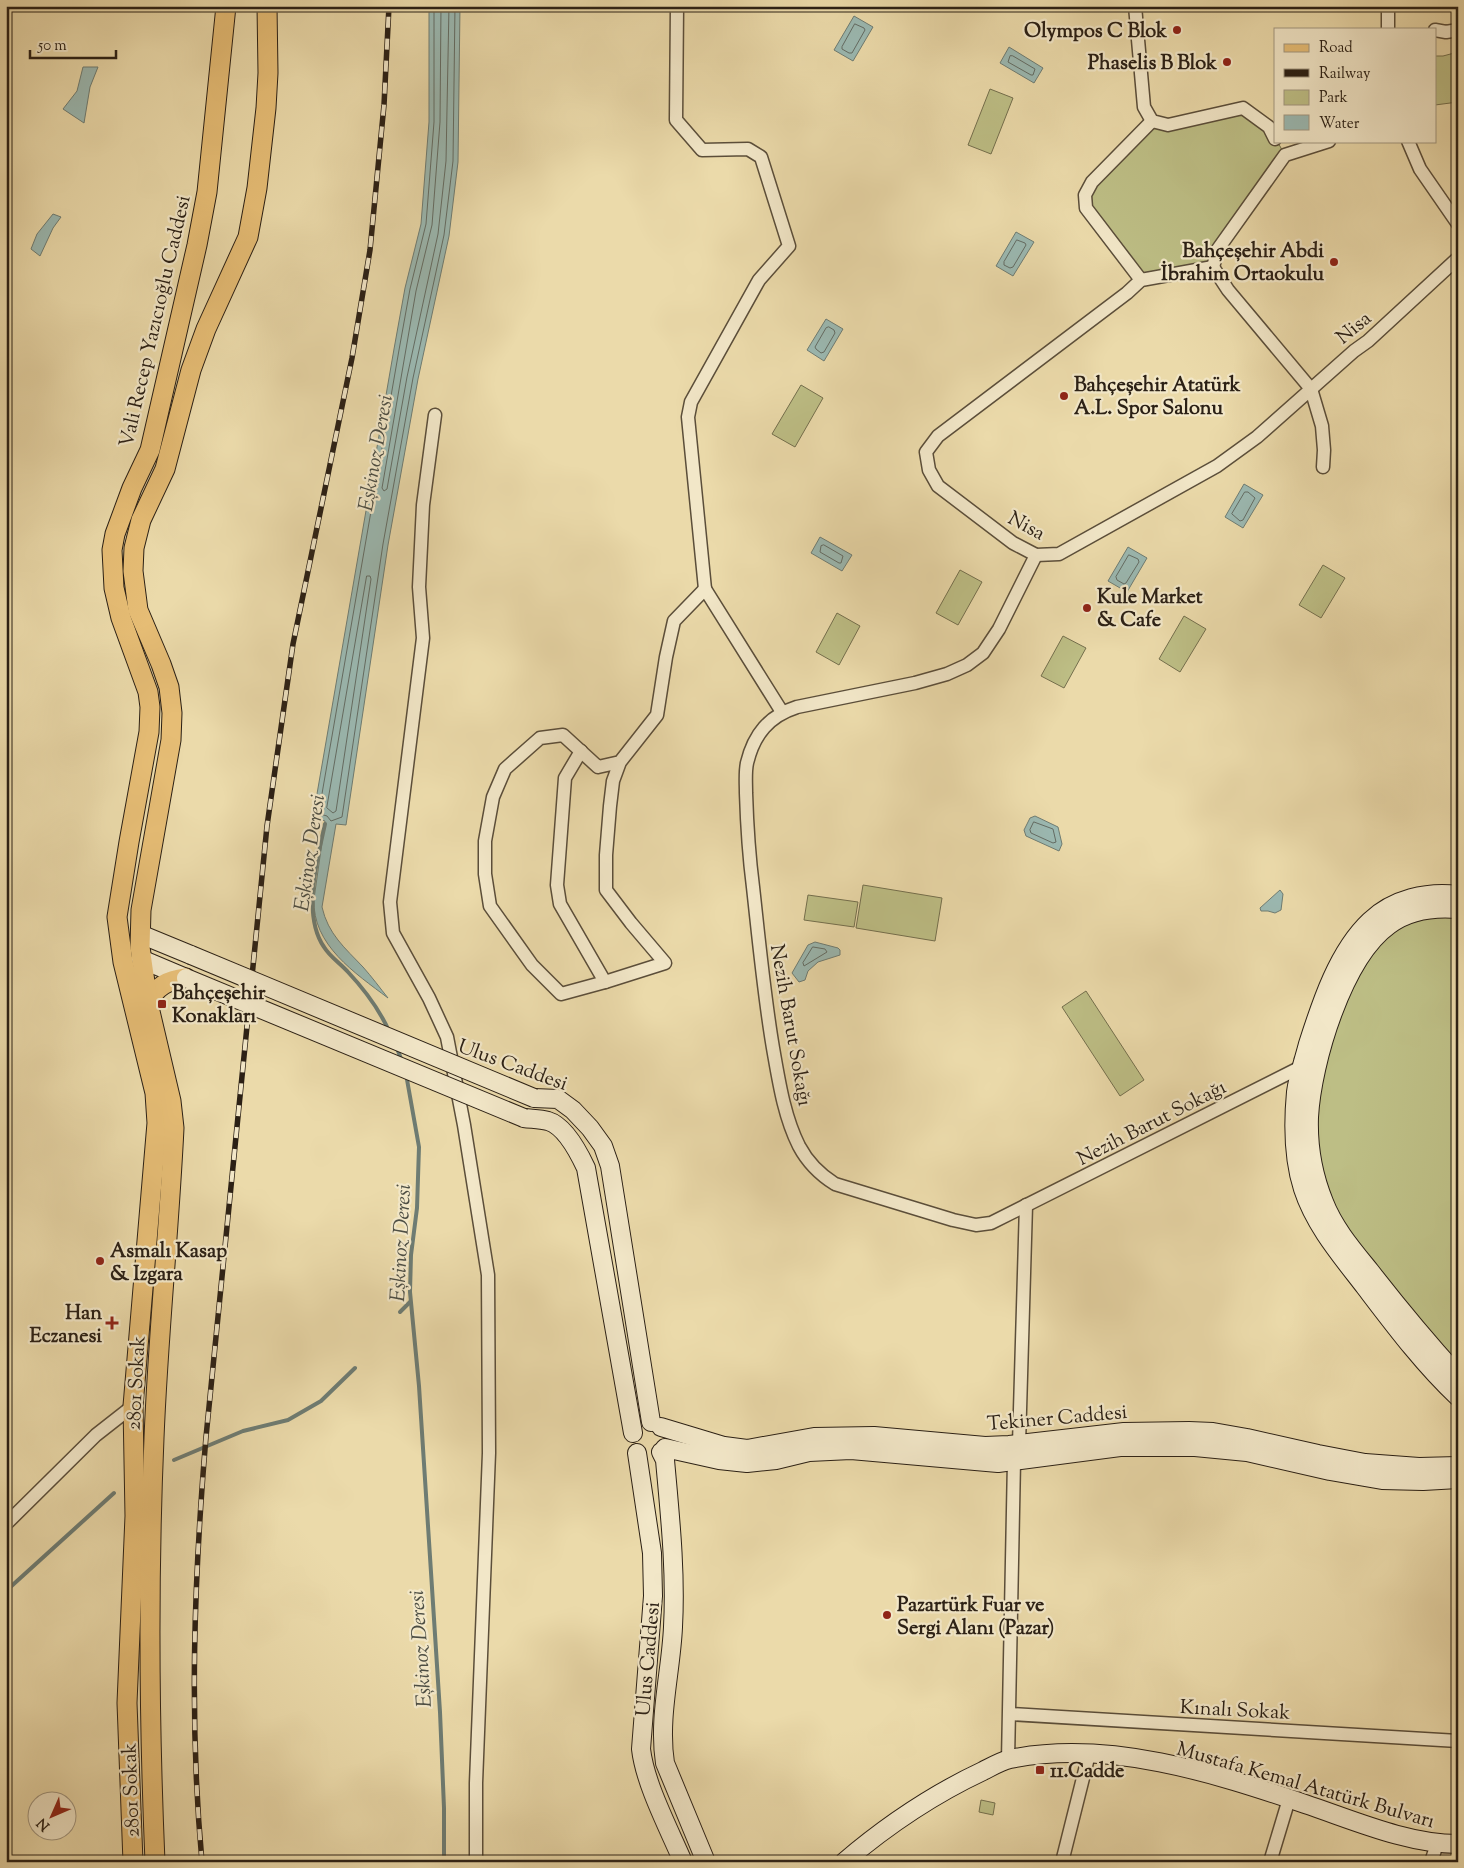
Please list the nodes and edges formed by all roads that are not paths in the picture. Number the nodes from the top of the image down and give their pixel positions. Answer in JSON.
{"nodes":[{"id":1,"x":226,"y":6,"type":"edge"},
{"id":2,"x":267,"y":6,"type":"edge"},
{"id":3,"x":677,"y":6,"type":"edge"},
{"id":4,"x":1135,"y":6,"type":"edge"},
{"id":5,"x":1388,"y":6,"type":"edge"},
{"id":6,"x":1388,"y":28,"type":"edge"},
{"id":7,"x":1436,"y":30,"type":"edge"},
{"id":8,"x":1458,"y":30,"type":"edge"},
{"id":9,"x":1152,"y":121,"type":"junction"},
{"id":10,"x":1274,"y":136,"type":"edge"},
{"id":11,"x":1277,"y":142,"type":"edge"},
{"id":12,"x":1326,"y":142,"type":"edge"},
{"id":13,"x":1408,"y":142,"type":"edge"},
{"id":14,"x":1285,"y":154,"type":"junction"},
{"id":15,"x":1458,"y":224,"type":"edge"},
{"id":16,"x":1458,"y":258,"type":"edge"},
{"id":17,"x":1213,"y":267,"type":"junction"},
{"id":18,"x":1141,"y":280,"type":"junction"},
{"id":19,"x":1311,"y":389,"type":"junction"},
{"id":20,"x":436,"y":415,"type":"dead end"},
{"id":21,"x":1323,"y":467,"type":"dead end"},
{"id":22,"x":1036,"y":555,"type":"junction"},
{"id":23,"x":705,"y":588,"type":"junction"},
{"id":24,"x":782,"y":712,"type":"junction"},
{"id":25,"x":149,"y":732,"type":"junction"},
{"id":26,"x":581,"y":751,"type":"junction"},
{"id":27,"x":620,"y":762,"type":"junction"},
{"id":28,"x":1458,"y":894,"type":"edge"},
{"id":29,"x":1458,"y":909,"type":"edge"},
{"id":30,"x":135,"y":938,"type":"junction"},
{"id":31,"x":132,"y":960,"type":"junction"},
{"id":32,"x":186,"y":978,"type":"junction"},
{"id":33,"x":605,"y":982,"type":"junction"},
{"id":34,"x":148,"y":1003,"type":"junction"},
{"id":35,"x":1319,"y":1061,"type":"junction"},
{"id":36,"x":1301,"y":1067,"type":"junction"},
{"id":37,"x":1026,"y":1205,"type":"junction"},
{"id":38,"x":1458,"y":1376,"type":"edge"},
{"id":39,"x":1458,"y":1397,"type":"edge"},
{"id":40,"x":133,"y":1406,"type":"junction"},
{"id":41,"x":656,"y":1425,"type":"junction"},
{"id":42,"x":633,"y":1433,"type":"junction"},
{"id":43,"x":1019,"y":1444,"type":"junction"},
{"id":44,"x":663,"y":1450,"type":"junction"},
{"id":45,"x":637,"y":1452,"type":"junction"},
{"id":46,"x":1014,"y":1462,"type":"junction"},
{"id":47,"x":153,"y":1463,"type":"junction"},
{"id":48,"x":1458,"y":1466,"type":"edge"},
{"id":49,"x":1458,"y":1479,"type":"edge"},
{"id":50,"x":6,"y":1524,"type":"edge"},
{"id":51,"x":1010,"y":1714,"type":"junction"},
{"id":52,"x":1458,"y":1741,"type":"edge"},
{"id":53,"x":1089,"y":1754,"type":"junction"},
{"id":54,"x":1008,"y":1760,"type":"junction"},
{"id":55,"x":1289,"y":1799,"type":"junction"},
{"id":56,"x":1437,"y":1844,"type":"junction"},
{"id":57,"x":1458,"y":1844,"type":"edge"},
{"id":58,"x":133,"y":1862,"type":"edge"},
{"id":59,"x":155,"y":1862,"type":"edge"},
{"id":60,"x":476,"y":1862,"type":"edge"},
{"id":61,"x":683,"y":1862,"type":"edge"},
{"id":62,"x":706,"y":1862,"type":"edge"},
{"id":63,"x":844,"y":1862,"type":"edge"},
{"id":64,"x":1062,"y":1862,"type":"edge"},
{"id":65,"x":1270,"y":1862,"type":"edge"},
{"id":66,"x":1431,"y":1862,"type":"edge"}],
"edges":[{"from":1,"to":25,"type":"main road","name":"Vali Recep Yazıcıoğlu Caddesi"},
{"from":2,"to":30,"type":"main road"},
{"from":3,"to":23,"type":"street"},
{"from":4,"to":9,"type":"street"},
{"from":5,"to":6,"type":"street"},
{"from":7,"to":8,"type":"street"},
{"from":9,"to":10,"type":"street"},
{"from":9,"to":18,"type":"street"},
{"from":11,"to":14,"type":"street"},
{"from":12,"to":14,"type":"street"},
{"from":13,"to":15,"type":"street"},
{"from":14,"to":17,"type":"street"},
{"from":16,"to":19,"type":"street","name":"Nisa"},
{"from":17,"to":18,"type":"street"},
{"from":17,"to":19,"type":"street"},
{"from":18,"to":22,"type":"street","name":"Nisa"},
{"from":19,"to":21,"type":"street"},
{"from":19,"to":22,"type":"street","name":"Nisa"},
{"from":20,"to":60,"type":"street"},
{"from":22,"to":24,"type":"street","name":"Nezih Barut Sokağı"},
{"from":23,"to":24,"type":"street"},
{"from":23,"to":27,"type":"street"},
{"from":24,"to":37,"type":"street","name":"Nezih Barut Sokağı"},
{"from":25,"to":30,"type":"main road"},
{"from":25,"to":31,"type":"main road","name":"Vali Recep Yazıcıoğlu Caddesi"},
{"from":26,"to":27,"type":"street"},
{"from":26,"to":33,"type":"street"},
{"from":26,"to":33,"type":"street"},
{"from":27,"to":33,"type":"street"},
{"from":28,"to":36,"type":"street"},
{"from":29,"to":35,"type":"street"},
{"from":30,"to":31,"type":"main road"},
{"from":30,"to":41,"type":"street","name":"Ulus Caddesi","bridge":true},
{"from":31,"to":32,"type":"street","name":"Ulus Caddesi"},
{"from":31,"to":34,"type":"main road","name":"2801 Sokak"},
{"from":31,"to":40,"type":"main road","name":"2801 Sokak"},
{"from":32,"to":34,"type":"main road"},
{"from":32,"to":42,"type":"street","name":"Ulus Caddesi","bridge":true},
{"from":34,"to":47,"type":"main road","name":"2801 Sokak"},
{"from":35,"to":36,"type":"street"},
{"from":35,"to":38,"type":"street"},
{"from":36,"to":37,"type":"street","name":"Nezih Barut Sokağı"},
{"from":36,"to":39,"type":"street"},
{"from":37,"to":43,"type":"street"},
{"from":40,"to":47,"type":"main road"},
{"from":40,"to":50,"type":"street"},
{"from":40,"to":58,"type":"main road","name":"2801 Sokak"},
{"from":41,"to":42,"type":"street"},
{"from":41,"to":43,"type":"street","name":"Tekiner Caddesi"},
{"from":41,"to":44,"type":"street","name":"Ulus Caddesi"},
{"from":42,"to":45,"type":"street","name":"Ulus Caddesi"},
{"from":43,"to":48,"type":"street","name":"Tekiner Caddesi"},
{"from":44,"to":45,"type":"street"},
{"from":44,"to":46,"type":"street","name":"Tekiner Caddesi"},
{"from":44,"to":62,"type":"street","name":"Ulus Caddesi"},
{"from":45,"to":61,"type":"street","name":"Ulus Caddesi"},
{"from":46,"to":49,"type":"street","name":"Tekiner Caddesi"},
{"from":46,"to":51,"type":"street"},
{"from":47,"to":59,"type":"main road","name":"2801 Sokak"},
{"from":51,"to":52,"type":"street","name":"Kınalı Sokak"},
{"from":51,"to":54,"type":"street"},
{"from":53,"to":54,"type":"street","name":"Mustafa Kemal Atatürk Bulvarı"},
{"from":53,"to":55,"type":"street","name":"Mustafa Kemal Atatürk Bulvarı"},
{"from":53,"to":64,"type":"street"},
{"from":54,"to":63,"type":"street","name":"Mustafa Kemal Atatürk Bulvarı"},
{"from":55,"to":56,"type":"street","name":"Mustafa Kemal Atatürk Bulvarı"},
{"from":55,"to":65,"type":"street"},
{"from":56,"to":57,"type":"street","name":"Mustafa Kemal Atatürk Bulvarı"},
{"from":56,"to":66,"type":"street"}]}
